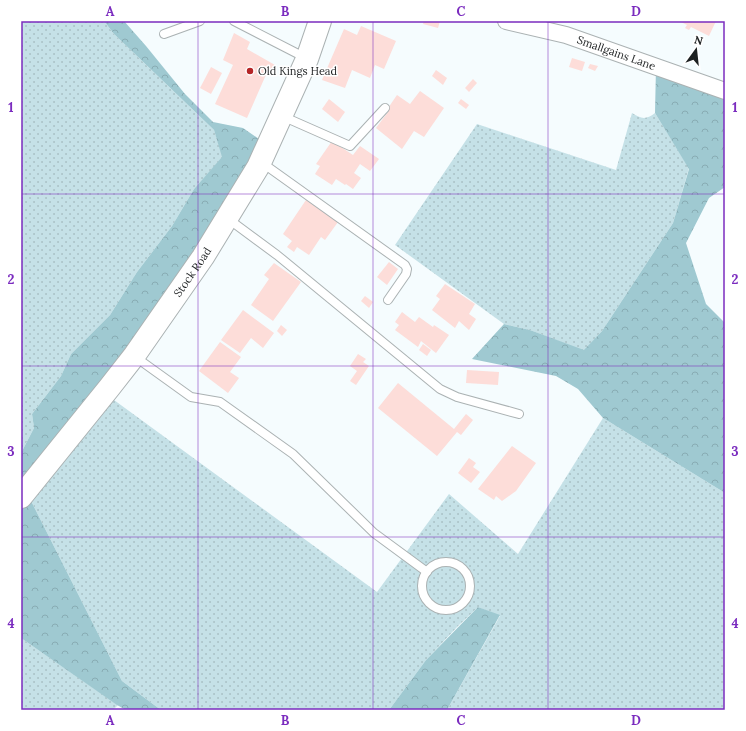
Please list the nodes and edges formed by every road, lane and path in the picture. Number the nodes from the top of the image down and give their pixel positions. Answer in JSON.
{"nodes":[{"id":1,"x":200,"y":21,"type":"edge"},
{"id":2,"x":234,"y":21,"type":"edge"},
{"id":3,"x":320,"y":21,"type":"edge"},
{"id":4,"x":506,"y":21,"type":"edge"},
{"id":5,"x":164,"y":34,"type":"dead end"},
{"id":6,"x":307,"y":59,"type":"junction"},
{"id":7,"x":725,"y":91,"type":"edge"},
{"id":8,"x":385,"y":108,"type":"dead end"},
{"id":9,"x":281,"y":116,"type":"junction"},
{"id":10,"x":260,"y":162,"type":"junction"},
{"id":11,"x":227,"y":218,"type":"junction"},
{"id":12,"x":388,"y":300,"type":"dead end"},
{"id":13,"x":134,"y":356,"type":"junction"},
{"id":14,"x":519,"y":414,"type":"dead end"},
{"id":15,"x":21,"y":497,"type":"edge"},
{"id":16,"x":427,"y":572,"type":"junction"}],
"edges":[{"from":1,"to":5,"type":"lane"},
{"from":2,"to":6,"type":"lane"},
{"from":3,"to":6,"type":"main road","name":"Stock Road"},
{"from":4,"to":7,"type":"street","name":"Smallgains Lane"},
{"from":6,"to":9,"type":"main road","name":"Stock Road"},
{"from":8,"to":9,"type":"lane"},
{"from":9,"to":10,"type":"main road","name":"Stock Road"},
{"from":10,"to":11,"type":"main road","name":"Stock Road"},
{"from":10,"to":12,"type":"lane"},
{"from":11,"to":13,"type":"main road","name":"Stock Road"},
{"from":11,"to":14,"type":"lane"},
{"from":13,"to":15,"type":"main road","name":"Stock Road"},
{"from":13,"to":16,"type":"lane"},
{"from":16,"to":16,"type":"lane"}]}
